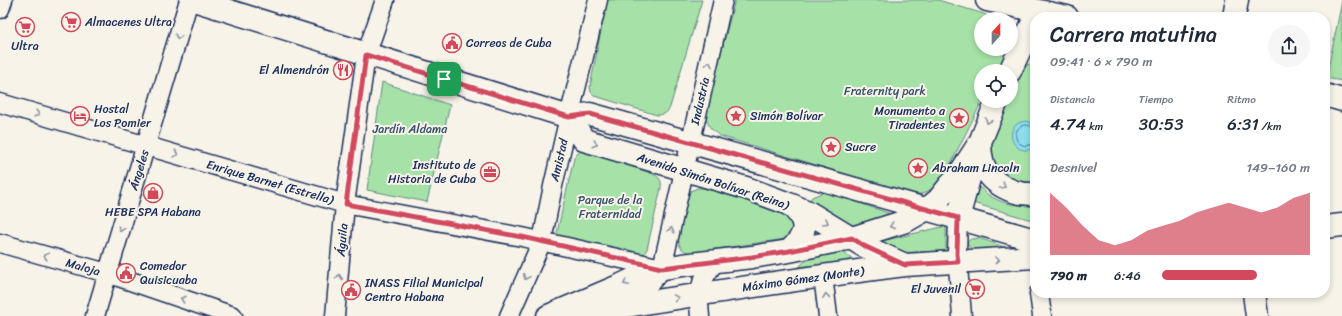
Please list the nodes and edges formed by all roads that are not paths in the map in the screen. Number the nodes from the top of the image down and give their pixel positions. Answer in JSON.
{"nodes":[{"id":1,"x":3,"y":0,"type":"edge"},
{"id":2,"x":189,"y":0,"type":"edge"},
{"id":3,"x":194,"y":0,"type":"edge"},
{"id":4,"x":385,"y":0,"type":"edge"},
{"id":5,"x":598,"y":0,"type":"edge"},
{"id":6,"x":723,"y":0,"type":"edge"},
{"id":7,"x":979,"y":0,"type":"edge"},
{"id":8,"x":987,"y":0,"type":"edge"},
{"id":9,"x":1075,"y":0,"type":"edge"},
{"id":10,"x":1238,"y":0,"type":"edge"},
{"id":11,"x":0,"y":9,"type":"edge"},
{"id":12,"x":1038,"y":11,"type":"edge"},
{"id":13,"x":994,"y":12,"type":"edge"},
{"id":14,"x":1073,"y":12,"type":"edge"},
{"id":15,"x":1235,"y":12,"type":"edge"},
{"id":16,"x":1030,"y":28,"type":"edge"},
{"id":17,"x":366,"y":55,"type":"junction"},
{"id":18,"x":1030,"y":57,"type":"edge"},
{"id":19,"x":1013,"y":64,"type":"edge"},
{"id":20,"x":1016,"y":64,"type":"edge"},
{"id":21,"x":1330,"y":96,"type":"edge"},
{"id":22,"x":1342,"y":100,"type":"edge"},
{"id":23,"x":0,"y":103,"type":"edge"},
{"id":24,"x":994,"y":108,"type":"edge"},
{"id":25,"x":569,"y":117,"type":"junction"},
{"id":26,"x":980,"y":142,"type":"junction"},
{"id":27,"x":691,"y":143,"type":"junction"},
{"id":28,"x":147,"y":146,"type":"junction"},
{"id":29,"x":684,"y":170,"type":"junction"},
{"id":30,"x":1030,"y":194,"type":"edge"},
{"id":31,"x":346,"y":204,"type":"junction"},
{"id":32,"x":789,"y":204,"type":"junction"},
{"id":33,"x":927,"y":209,"type":"junction"},
{"id":34,"x":958,"y":218,"type":"junction"},
{"id":35,"x":1342,"y":225,"type":"edge"},
{"id":36,"x":1330,"y":226,"type":"edge"},
{"id":37,"x":852,"y":238,"type":"junction"},
{"id":38,"x":1030,"y":239,"type":"edge"},
{"id":39,"x":542,"y":242,"type":"junction"},
{"id":40,"x":0,"y":243,"type":"edge"},
{"id":41,"x":789,"y":251,"type":"junction"},
{"id":42,"x":1030,"y":257,"type":"edge"},
{"id":43,"x":716,"y":261,"type":"junction"},
{"id":44,"x":958,"y":262,"type":"junction"},
{"id":45,"x":905,"y":265,"type":"junction"},
{"id":46,"x":662,"y":268,"type":"junction"},
{"id":47,"x":107,"y":274,"type":"junction"},
{"id":48,"x":823,"y":276,"type":"junction"},
{"id":49,"x":698,"y":295,"type":"junction"},
{"id":50,"x":1040,"y":298,"type":"edge"},
{"id":51,"x":1255,"y":298,"type":"edge"},
{"id":52,"x":625,"y":306,"type":"junction"},
{"id":53,"x":586,"y":315,"type":"edge"},
{"id":54,"x":95,"y":316,"type":"edge"},
{"id":55,"x":234,"y":316,"type":"edge"},
{"id":56,"x":335,"y":316,"type":"edge"},
{"id":57,"x":509,"y":316,"type":"edge"},
{"id":58,"x":548,"y":316,"type":"edge"},
{"id":59,"x":700,"y":316,"type":"edge"},
{"id":60,"x":828,"y":316,"type":"edge"},
{"id":61,"x":962,"y":316,"type":"edge"},
{"id":62,"x":1042,"y":316,"type":"edge"},
{"id":63,"x":1257,"y":316,"type":"edge"}],
"edges":[{"from":1,"to":11,"type":"street"},
{"from":2,"to":28,"type":"street","name":"Ángeles","one_way":true},
{"from":3,"to":17,"type":"main road"},
{"from":4,"to":17,"type":"street","name":"Águila"},
{"from":5,"to":25,"type":"street","name":"Amistad"},
{"from":27,"to":6,"type":"street","name":"Industria","one_way":true},
{"from":7,"to":13,"type":"main road"},
{"from":8,"to":12,"type":"main road"},
{"from":9,"to":14,"type":"main road"},
{"from":10,"to":15,"type":"main road"},
{"from":16,"to":19,"type":"main road"},
{"from":17,"to":25,"type":"main road"},
{"from":17,"to":31,"type":"street","name":"Águila"},
{"from":18,"to":20,"type":"main road"},
{"from":21,"to":22,"type":"main road"},
{"from":23,"to":28,"type":"street","name":"Enrique Barnet (Estrella)","one_way":true},
{"from":24,"to":26,"type":"main road","one_way":true},
{"from":25,"to":27,"type":"main road"},
{"from":25,"to":29,"type":"main road","name":"Avenida Simón Bolívar (Reina)","one_way":true},
{"from":25,"to":39,"type":"street","name":"Amistad"},
{"from":26,"to":30,"type":"main road","one_way":true},
{"from":26,"to":33,"type":"main road"},
{"from":26,"to":34,"type":"main road"},
{"from":27,"to":29,"type":"street","name":"Industria"},
{"from":27,"to":33,"type":"main road"},
{"from":28,"to":31,"type":"street","name":"Enrique Barnet (Estrella)","one_way":true},
{"from":28,"to":47,"type":"street","name":"Ángeles","one_way":true},
{"from":29,"to":32,"type":"main road","name":"Avenida Simón Bolívar (Reina)"},
{"from":46,"to":29,"type":"street","name":"Industria","one_way":true},
{"from":31,"to":39,"type":"street","name":"Enrique Barnet (Estrella)"},
{"from":56,"to":31,"type":"street","name":"Águila","one_way":true},
{"from":32,"to":37,"type":"main road","name":"Avenida Simón Bolívar (Reina)","one_way":true},
{"from":32,"to":41,"type":"main road"},
{"from":33,"to":34,"type":"main road"},
{"from":33,"to":37,"type":"main road","one_way":true},
{"from":34,"to":38,"type":"main road"},
{"from":34,"to":44,"type":"street"},
{"from":35,"to":36,"type":"main road"},
{"from":37,"to":41,"type":"main road"},
{"from":37,"to":45,"type":"main road","name":"Avenida Simón Bolívar (Reina)"},
{"from":39,"to":46,"type":"street","name":"Enrique Barnet (Estrella)"},
{"from":39,"to":57,"type":"street","name":"Amistad","one_way":true},
{"from":47,"to":40,"type":"street","name":"Maloja","one_way":true},
{"from":41,"to":43,"type":"main road"},
{"from":44,"to":42,"type":"main road","name":"Máximo Gómez (Monte)","one_way":true},
{"from":43,"to":46,"type":"main road"},
{"from":43,"to":49,"type":"street"},
{"from":44,"to":45,"type":"main road","name":"Máximo Gómez (Monte)"},
{"from":44,"to":61,"type":"street"},
{"from":45,"to":48,"type":"main road","name":"Máximo Gómez (Monte)"},
{"from":46,"to":52,"type":"street","name":"Industria"},
{"from":46,"to":58,"type":"main road","one_way":true},
{"from":47,"to":54,"type":"street","name":"Ángeles"},
{"from":55,"to":47,"type":"street","name":"Maloja","one_way":true},
{"from":48,"to":49,"type":"main road","name":"Máximo Gómez (Monte)"},
{"from":60,"to":48,"type":"street","one_way":true},
{"from":52,"to":49,"type":"main road","name":"Máximo Gómez (Monte)","one_way":true},
{"from":49,"to":59,"type":"street"},
{"from":50,"to":62,"type":"street"},
{"from":51,"to":63,"type":"main road"},
{"from":52,"to":53,"type":"main road","name":"Máximo Gómez (Monte)"}]}
